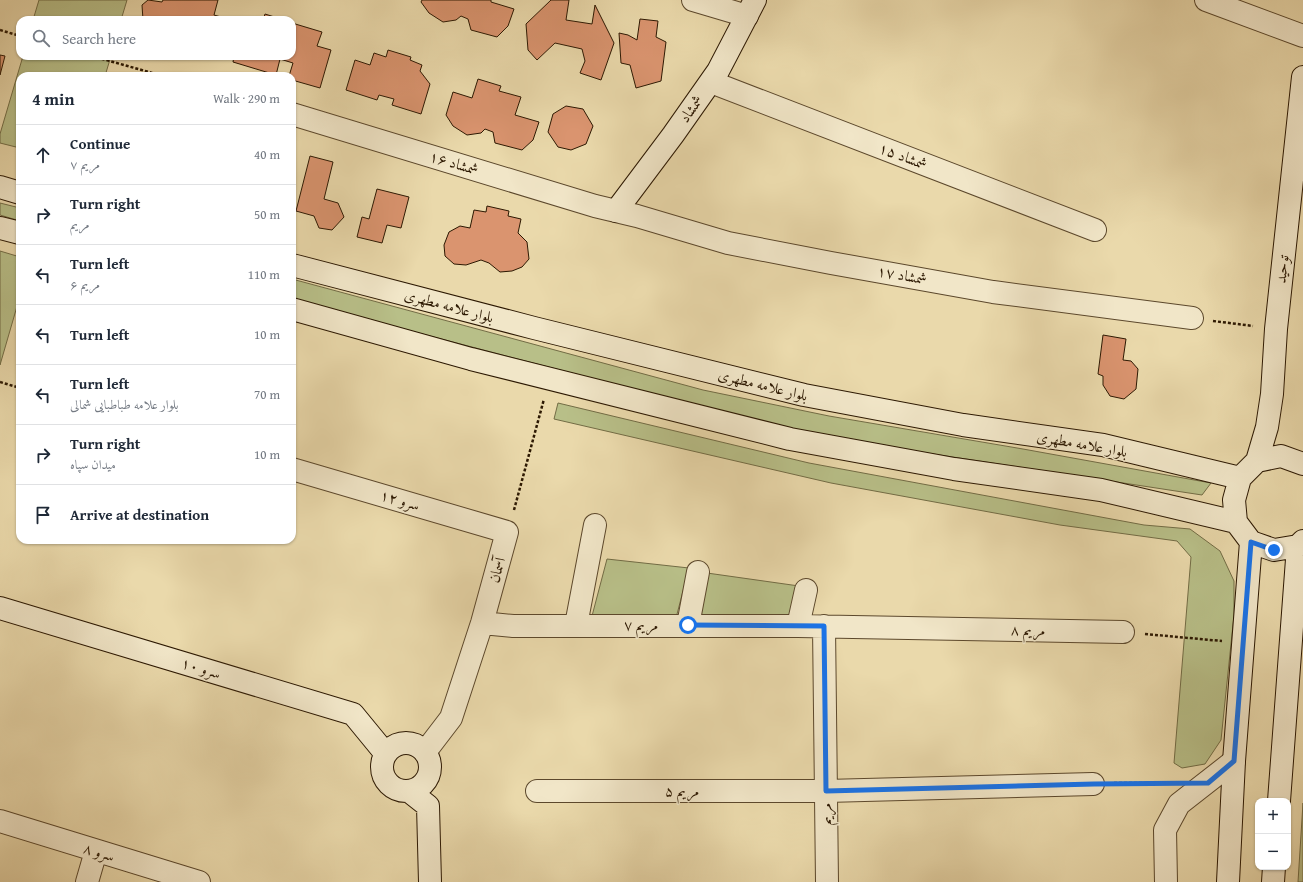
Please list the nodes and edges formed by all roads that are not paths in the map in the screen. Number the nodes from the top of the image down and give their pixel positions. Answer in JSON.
{"nodes":[{"id":1,"x":693,"y":0,"type":"edge"},
{"id":2,"x":1206,"y":0,"type":"edge"},
{"id":3,"x":751,"y":8,"type":"edge"},
{"id":4,"x":1303,"y":36,"type":"edge"},
{"id":5,"x":1303,"y":77,"type":"edge"},
{"id":6,"x":711,"y":82,"type":"junction"},
{"id":7,"x":296,"y":115,"type":"edge"},
{"id":8,"x":0,"y":187,"type":"edge"},
{"id":9,"x":16,"y":192,"type":"edge"},
{"id":10,"x":616,"y":211,"type":"junction"},
{"id":11,"x":0,"y":228,"type":"edge"},
{"id":12,"x":1095,"y":230,"type":"dead end"},
{"id":13,"x":16,"y":232,"type":"edge"},
{"id":14,"x":296,"y":265,"type":"edge"},
{"id":15,"x":296,"y":310,"type":"edge"},
{"id":16,"x":1192,"y":318,"type":"road end"},
{"id":17,"x":1257,"y":461,"type":"junction"},
{"id":18,"x":1303,"y":464,"type":"edge"},
{"id":19,"x":296,"y":470,"type":"edge"},
{"id":20,"x":1240,"y":478,"type":"junction"},
{"id":21,"x":1236,"y":522,"type":"junction"},
{"id":22,"x":595,"y":525,"type":"dead end"},
{"id":23,"x":508,"y":532,"type":"joint"},
{"id":24,"x":1251,"y":542,"type":"junction"},
{"id":25,"x":1300,"y":543,"type":"edge"},
{"id":26,"x":698,"y":572,"type":"dead end"},
{"id":27,"x":806,"y":590,"type":"dead end"},
{"id":28,"x":0,"y":608,"type":"edge"},
{"id":29,"x":482,"y":623,"type":"junction"},
{"id":30,"x":576,"y":625,"type":"junction"},
{"id":31,"x":688,"y":625,"type":"junction"},
{"id":32,"x":798,"y":626,"type":"junction"},
{"id":33,"x":824,"y":626,"type":"junction"},
{"id":34,"x":1122,"y":632,"type":"road end"},
{"id":35,"x":425,"y":752,"type":"junction"},
{"id":36,"x":386,"y":753,"type":"junction"},
{"id":37,"x":1234,"y":761,"type":"junction"},
{"id":38,"x":1094,"y":784,"type":"road end"},
{"id":39,"x":409,"y":791,"type":"junction"},
{"id":40,"x":537,"y":791,"type":"dead end"},
{"id":41,"x":826,"y":791,"type":"junction"},
{"id":42,"x":1279,"y":798,"type":"edge"},
{"id":43,"x":0,"y":821,"type":"edge"},
{"id":44,"x":96,"y":851,"type":"junction"},
{"id":45,"x":1274,"y":870,"type":"edge"},
{"id":46,"x":88,"y":882,"type":"edge"},
{"id":47,"x":199,"y":882,"type":"edge"},
{"id":48,"x":430,"y":882,"type":"edge"},
{"id":49,"x":826,"y":882,"type":"edge"},
{"id":50,"x":1166,"y":882,"type":"edge"},
{"id":51,"x":1228,"y":882,"type":"edge"},
{"id":52,"x":1273,"y":882,"type":"edge"}],
"edges":[{"from":1,"to":3,"type":"street"},
{"from":2,"to":4,"type":"street"},
{"from":3,"to":6,"type":"street","name":"شمشاد"},
{"from":5,"to":17,"type":"street","name":"توحید"},
{"from":6,"to":10,"type":"street","name":"شمشاد"},
{"from":6,"to":12,"type":"street","name":"شمشاد ۱۵"},
{"from":7,"to":10,"type":"street","name":"شمشاد ۱۶"},
{"from":8,"to":9,"type":"street"},
{"from":10,"to":16,"type":"street","name":"شمشاد ۱۷"},
{"from":11,"to":13,"type":"street"},
{"from":14,"to":20,"type":"street","name":"بلوار علامه مطهری"},
{"from":15,"to":21,"type":"street"},
{"from":17,"to":18,"type":"street"},
{"from":17,"to":20,"type":"street"},
{"from":19,"to":23,"type":"street","name":"سرو ۱۲"},
{"from":20,"to":21,"type":"street"},
{"from":21,"to":24,"type":"street"},
{"from":22,"to":30,"type":"street"},
{"from":23,"to":29,"type":"street","name":"آسمان"},
{"from":24,"to":25,"type":"street"},
{"from":24,"to":37,"type":"street"},
{"from":25,"to":42,"type":"street"},
{"from":26,"to":31,"type":"street"},
{"from":27,"to":32,"type":"street"},
{"from":28,"to":36,"type":"street","name":"سرو ۱۰"},
{"from":29,"to":30,"type":"street","name":"مریم ۷"},
{"from":29,"to":35,"type":"street","name":"آسمان"},
{"from":30,"to":31,"type":"street","name":"مریم ۷"},
{"from":31,"to":32,"type":"street","name":"مریم ۷"},
{"from":32,"to":33,"type":"street","name":"مریم ۷"},
{"from":33,"to":34,"type":"street","name":"مریم ۸"},
{"from":33,"to":41,"type":"street","name":"مریم"},
{"from":35,"to":36,"type":"street"},
{"from":35,"to":39,"type":"street"},
{"from":36,"to":39,"type":"street"},
{"from":37,"to":50,"type":"street"},
{"from":37,"to":51,"type":"street"},
{"from":38,"to":41,"type":"street","name":"مریم ۵"},
{"from":39,"to":48,"type":"street"},
{"from":40,"to":41,"type":"street","name":"مریم ۵"},
{"from":41,"to":49,"type":"street","name":"مریم"},
{"from":43,"to":44,"type":"street","name":"سرو ۸"},
{"from":44,"to":46,"type":"street"},
{"from":44,"to":47,"type":"street","name":"سرو ۸"},
{"from":45,"to":52,"type":"street"}]}
